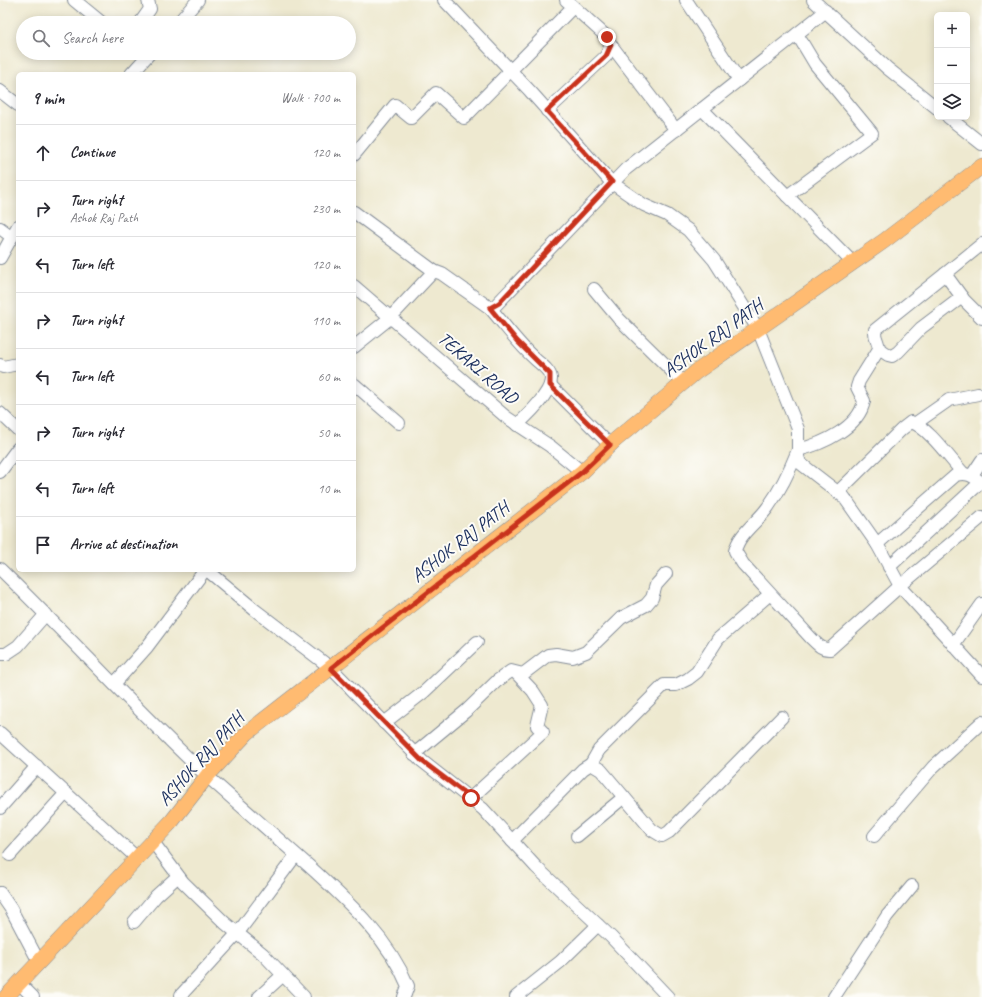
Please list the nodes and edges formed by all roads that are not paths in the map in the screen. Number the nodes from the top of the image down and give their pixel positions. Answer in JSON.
{"nodes":[{"id":1,"x":74,"y":0,"type":"edge"},
{"id":2,"x":148,"y":0,"type":"edge"},
{"id":3,"x":198,"y":0,"type":"edge"},
{"id":4,"x":444,"y":0,"type":"edge"},
{"id":5,"x":686,"y":0,"type":"edge"},
{"id":6,"x":813,"y":0,"type":"edge"},
{"id":7,"x":569,"y":3,"type":"edge"},
{"id":8,"x":826,"y":11,"type":"junction"},
{"id":9,"x":93,"y":16,"type":"edge"},
{"id":10,"x":145,"y":16,"type":"edge"},
{"id":11,"x":184,"y":16,"type":"edge"},
{"id":12,"x":797,"y":34,"type":"junction"},
{"id":13,"x":611,"y":45,"type":"junction"},
{"id":14,"x":141,"y":60,"type":"edge"},
{"id":15,"x":511,"y":71,"type":"junction"},
{"id":16,"x":132,"y":72,"type":"edge"},
{"id":17,"x":739,"y":80,"type":"junction"},
{"id":18,"x":0,"y":91,"type":"edge"},
{"id":19,"x":16,"y":103,"type":"edge"},
{"id":20,"x":934,"y":106,"type":"edge"},
{"id":21,"x":702,"y":108,"type":"junction"},
{"id":22,"x":547,"y":111,"type":"junction"},
{"id":23,"x":952,"y":120,"type":"edge"},
{"id":24,"x":676,"y":130,"type":"junction"},
{"id":25,"x":982,"y":144,"type":"edge"},
{"id":26,"x":356,"y":152,"type":"edge"},
{"id":27,"x":982,"y":166,"type":"edge"},
{"id":28,"x":612,"y":182,"type":"junction"},
{"id":29,"x":788,"y":196,"type":"junction"},
{"id":30,"x":356,"y":213,"type":"edge"},
{"id":31,"x":0,"y":228,"type":"edge"},
{"id":32,"x":15,"y":232,"type":"edge"},
{"id":33,"x":982,"y":244,"type":"edge"},
{"id":34,"x":0,"y":258,"type":"edge"},
{"id":35,"x":853,"y":263,"type":"junction"},
{"id":36,"x":434,"y":271,"type":"junction"},
{"id":37,"x":945,"y":274,"type":"junction"},
{"id":38,"x":356,"y":288,"type":"edge"},
{"id":39,"x":594,"y":289,"type":"dead end"},
{"id":40,"x":962,"y":297,"type":"junction"},
{"id":41,"x":490,"y":308,"type":"junction"},
{"id":42,"x":390,"y":318,"type":"junction"},
{"id":43,"x":982,"y":318,"type":"edge"},
{"id":44,"x":758,"y":329,"type":"junction"},
{"id":45,"x":356,"y":345,"type":"edge"},
{"id":46,"x":879,"y":349,"type":"junction"},
{"id":47,"x":16,"y":364,"type":"edge"},
{"id":48,"x":0,"y":365,"type":"edge"},
{"id":49,"x":684,"y":383,"type":"junction"},
{"id":50,"x":550,"y":385,"type":"junction"},
{"id":51,"x":356,"y":386,"type":"edge"},
{"id":52,"x":978,"y":394,"type":"dead end"},
{"id":53,"x":0,"y":413,"type":"edge"},
{"id":54,"x":399,"y":423,"type":"dead end"},
{"id":55,"x":916,"y":423,"type":"junction"},
{"id":56,"x":517,"y":425,"type":"junction"},
{"id":57,"x":16,"y":428,"type":"edge"},
{"id":58,"x":610,"y":445,"type":"junction"},
{"id":59,"x":798,"y":450,"type":"junction"},
{"id":60,"x":16,"y":451,"type":"edge"},
{"id":61,"x":982,"y":460,"type":"edge"},
{"id":62,"x":0,"y":472,"type":"edge"},
{"id":63,"x":582,"y":472,"type":"junction"},
{"id":64,"x":974,"y":478,"type":"edge"},
{"id":65,"x":838,"y":492,"type":"junction"},
{"id":66,"x":982,"y":517,"type":"edge"},
{"id":67,"x":877,"y":544,"type":"junction"},
{"id":68,"x":889,"y":567,"type":"junction"},
{"id":69,"x":0,"y":569,"type":"edge"},
{"id":70,"x":209,"y":572,"type":"edge"},
{"id":71,"x":211,"y":572,"type":"edge"},
{"id":72,"x":666,"y":574,"type":"dead end"},
{"id":73,"x":900,"y":586,"type":"junction"},
{"id":74,"x":770,"y":594,"type":"junction"},
{"id":75,"x":982,"y":604,"type":"edge"},
{"id":76,"x":46,"y":614,"type":"junction"},
{"id":77,"x":478,"y":642,"type":"dead end"},
{"id":78,"x":953,"y":645,"type":"junction"},
{"id":79,"x":0,"y":654,"type":"edge"},
{"id":80,"x":331,"y":668,"type":"junction"},
{"id":81,"x":979,"y":668,"type":"edge"},
{"id":82,"x":516,"y":673,"type":"junction"},
{"id":83,"x":114,"y":684,"type":"junction"},
{"id":84,"x":782,"y":717,"type":"dead end"},
{"id":85,"x":982,"y":722,"type":"edge"},
{"id":86,"x":384,"y":723,"type":"junction"},
{"id":87,"x":0,"y":733,"type":"edge"},
{"id":88,"x":414,"y":754,"type":"junction"},
{"id":89,"x":591,"y":764,"type":"junction"},
{"id":90,"x":37,"y":766,"type":"junction"},
{"id":91,"x":207,"y":776,"type":"junction"},
{"id":92,"x":66,"y":793,"type":"junction"},
{"id":93,"x":624,"y":797,"type":"junction"},
{"id":94,"x":471,"y":798,"type":"junction"},
{"id":95,"x":0,"y":808,"type":"edge"},
{"id":96,"x":576,"y":836,"type":"dead end"},
{"id":97,"x":874,"y":836,"type":"dead end"},
{"id":98,"x":512,"y":841,"type":"junction"},
{"id":99,"x":153,"y":842,"type":"junction"},
{"id":100,"x":296,"y":854,"type":"junction"},
{"id":101,"x":10,"y":855,"type":"dead end"},
{"id":102,"x":137,"y":858,"type":"junction"},
{"id":103,"x":178,"y":876,"type":"junction"},
{"id":104,"x":912,"y":886,"type":"dead end"},
{"id":105,"x":0,"y":893,"type":"edge"},
{"id":106,"x":134,"y":922,"type":"dead end"},
{"id":107,"x":598,"y":925,"type":"junction"},
{"id":108,"x":238,"y":934,"type":"junction"},
{"id":109,"x":40,"y":962,"type":"junction"},
{"id":110,"x":283,"y":975,"type":"junction"},
{"id":111,"x":19,"y":983,"type":"junction"},
{"id":112,"x":181,"y":995,"type":"dead end"},
{"id":113,"x":6,"y":997,"type":"edge"},
{"id":114,"x":33,"y":997,"type":"edge"},
{"id":115,"x":259,"y":997,"type":"edge"},
{"id":116,"x":304,"y":997,"type":"edge"},
{"id":117,"x":404,"y":997,"type":"edge"},
{"id":118,"x":516,"y":997,"type":"edge"},
{"id":119,"x":668,"y":997,"type":"edge"},
{"id":120,"x":834,"y":997,"type":"edge"}],
"edges":[{"from":1,"to":9,"type":"street"},
{"from":2,"to":10,"type":"street"},
{"from":3,"to":11,"type":"street"},
{"from":4,"to":15,"type":"street"},
{"from":5,"to":17,"type":"street"},
{"from":6,"to":8,"type":"street"},
{"from":7,"to":13,"type":"street"},
{"from":7,"to":15,"type":"street"},
{"from":8,"to":12,"type":"street"},
{"from":8,"to":20,"type":"street"},
{"from":12,"to":17,"type":"street"},
{"from":12,"to":29,"type":"street"},
{"from":13,"to":22,"type":"street"},
{"from":13,"to":24,"type":"street"},
{"from":14,"to":16,"type":"street"},
{"from":15,"to":22,"type":"street"},
{"from":15,"to":26,"type":"street"},
{"from":17,"to":21,"type":"street"},
{"from":18,"to":19,"type":"street"},
{"from":21,"to":24,"type":"street"},
{"from":21,"to":29,"type":"street"},
{"from":22,"to":28,"type":"street"},
{"from":23,"to":25,"type":"street"},
{"from":24,"to":28,"type":"street"},
{"from":27,"to":35,"type":"main road","name":"ASHOK RAJ PATH"},
{"from":28,"to":41,"type":"street"},
{"from":28,"to":44,"type":"street"},
{"from":29,"to":35,"type":"street"},
{"from":30,"to":36,"type":"street"},
{"from":31,"to":32,"type":"street"},
{"from":32,"to":34,"type":"street"},
{"from":33,"to":37,"type":"street"},
{"from":35,"to":44,"type":"main road","name":"ASHOK RAJ PATH"},
{"from":36,"to":41,"type":"street"},
{"from":36,"to":42,"type":"street"},
{"from":37,"to":40,"type":"street"},
{"from":37,"to":46,"type":"street"},
{"from":38,"to":42,"type":"street","name":"TEKARI ROAD"},
{"from":39,"to":49,"type":"street"},
{"from":40,"to":43,"type":"street"},
{"from":40,"to":46,"type":"street"},
{"from":41,"to":50,"type":"street"},
{"from":42,"to":45,"type":"street"},
{"from":42,"to":56,"type":"street","name":"TEKARI ROAD"},
{"from":44,"to":49,"type":"main road","name":"ASHOK RAJ PATH"},
{"from":44,"to":59,"type":"street"},
{"from":46,"to":59,"type":"street"},
{"from":47,"to":48,"type":"street"},
{"from":49,"to":58,"type":"main road","name":"ASHOK RAJ PATH"},
{"from":50,"to":56,"type":"street"},
{"from":50,"to":58,"type":"street"},
{"from":51,"to":54,"type":"street"},
{"from":52,"to":55,"type":"street"},
{"from":53,"to":57,"type":"street"},
{"from":55,"to":64,"type":"street"},
{"from":55,"to":65,"type":"street"},
{"from":56,"to":63,"type":"street","name":"TEKARI ROAD"},
{"from":58,"to":63,"type":"main road","name":"ASHOK RAJ PATH"},
{"from":59,"to":65,"type":"street"},
{"from":59,"to":74,"type":"street"},
{"from":60,"to":62,"type":"street"},
{"from":61,"to":64,"type":"street"},
{"from":63,"to":80,"type":"main road","name":"ASHOK RAJ PATH"},
{"from":64,"to":67,"type":"street"},
{"from":64,"to":68,"type":"street"},
{"from":65,"to":67,"type":"street"},
{"from":66,"to":73,"type":"street"},
{"from":67,"to":68,"type":"street"},
{"from":68,"to":73,"type":"street"},
{"from":69,"to":76,"type":"street"},
{"from":70,"to":83,"type":"street"},
{"from":71,"to":80,"type":"street"},
{"from":72,"to":82,"type":"street"},
{"from":73,"to":74,"type":"street"},
{"from":73,"to":78,"type":"street"},
{"from":74,"to":89,"type":"street"},
{"from":75,"to":78,"type":"street"},
{"from":76,"to":79,"type":"street"},
{"from":76,"to":83,"type":"street"},
{"from":77,"to":86,"type":"street"},
{"from":78,"to":81,"type":"street"},
{"from":80,"to":86,"type":"street"},
{"from":80,"to":91,"type":"main road","name":"ASHOK RAJ PATH"},
{"from":82,"to":88,"type":"street"},
{"from":82,"to":94,"type":"street"},
{"from":83,"to":91,"type":"street"},
{"from":84,"to":93,"type":"street"},
{"from":85,"to":97,"type":"street"},
{"from":86,"to":88,"type":"street"},
{"from":87,"to":90,"type":"street"},
{"from":88,"to":94,"type":"street"},
{"from":89,"to":93,"type":"street"},
{"from":89,"to":98,"type":"street"},
{"from":90,"to":92,"type":"street"},
{"from":90,"to":95,"type":"street"},
{"from":91,"to":99,"type":"main road","name":"ASHOK RAJ PATH"},
{"from":91,"to":100,"type":"street"},
{"from":92,"to":101,"type":"street"},
{"from":92,"to":102,"type":"street"},
{"from":93,"to":96,"type":"street"},
{"from":94,"to":98,"type":"street"},
{"from":98,"to":107,"type":"street"},
{"from":99,"to":102,"type":"main road","name":"ASHOK RAJ PATH"},
{"from":99,"to":103,"type":"street"},
{"from":100,"to":108,"type":"street"},
{"from":100,"to":117,"type":"street"},
{"from":102,"to":109,"type":"main road","name":"ASHOK RAJ PATH"},
{"from":103,"to":106,"type":"street"},
{"from":103,"to":108,"type":"street"},
{"from":104,"to":120,"type":"street"},
{"from":105,"to":109,"type":"street"},
{"from":107,"to":118,"type":"street"},
{"from":107,"to":119,"type":"street"},
{"from":108,"to":110,"type":"street"},
{"from":108,"to":112,"type":"street"},
{"from":109,"to":111,"type":"main road","name":"ASHOK RAJ PATH"},
{"from":110,"to":115,"type":"street"},
{"from":110,"to":116,"type":"street"},
{"from":111,"to":113,"type":"main road","name":"ASHOK RAJ PATH"},
{"from":111,"to":114,"type":"street"}]}
